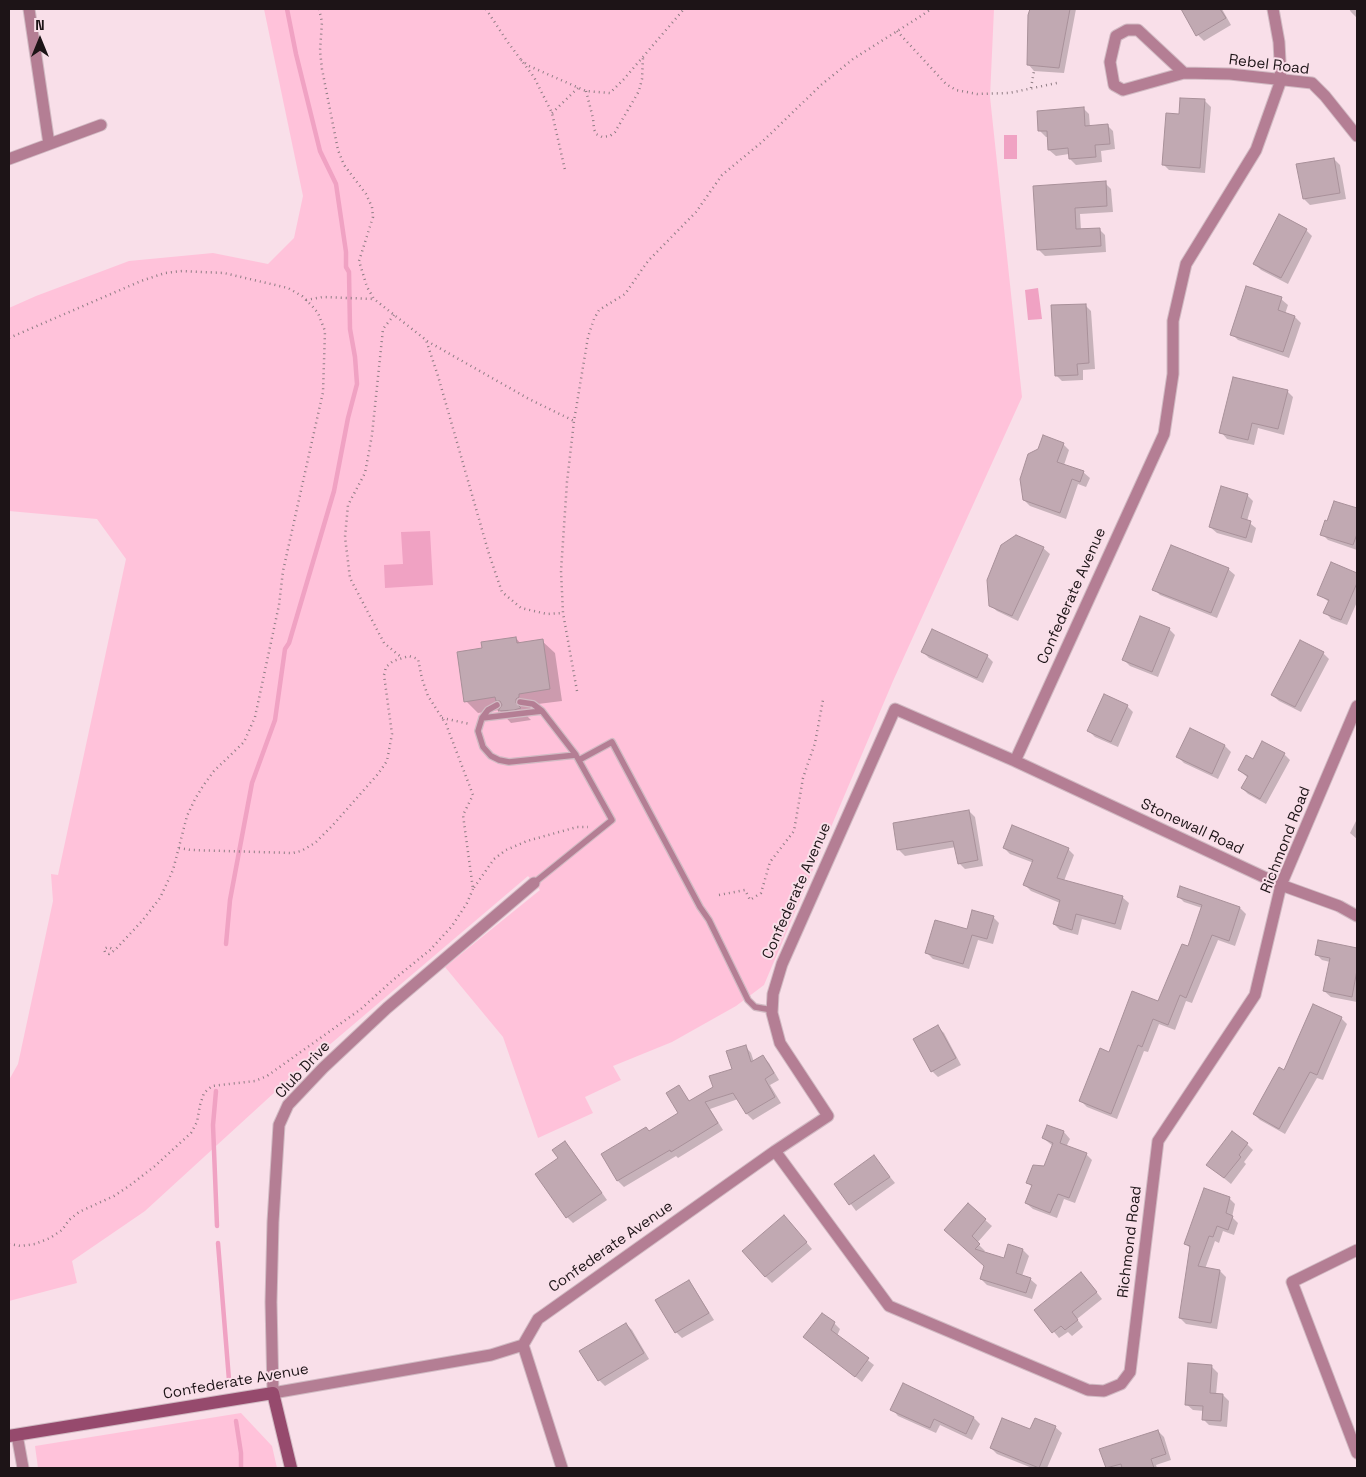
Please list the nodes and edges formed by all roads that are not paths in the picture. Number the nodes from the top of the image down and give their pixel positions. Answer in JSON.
{"nodes":[{"id":1,"x":29,"y":9,"type":"edge"},
{"id":2,"x":1273,"y":9,"type":"edge"},
{"id":3,"x":1184,"y":73,"type":"junction"},
{"id":4,"x":1280,"y":80,"type":"junction"},
{"id":5,"x":102,"y":125,"type":"dead end"},
{"id":6,"x":1357,"y":136,"type":"edge"},
{"id":7,"x":49,"y":144,"type":"junction"},
{"id":8,"x":9,"y":159,"type":"edge"},
{"id":9,"x":520,"y":702,"type":"dead end"},
{"id":10,"x":497,"y":705,"type":"dead end"},
{"id":11,"x":1357,"y":706,"type":"edge"},
{"id":12,"x":542,"y":711,"type":"junction"},
{"id":13,"x":482,"y":718,"type":"junction"},
{"id":14,"x":578,"y":757,"type":"junction"},
{"id":15,"x":1015,"y":761,"type":"junction"},
{"id":16,"x":534,"y":883,"type":"joint"},
{"id":17,"x":1282,"y":885,"type":"junction"},
{"id":18,"x":1357,"y":916,"type":"edge"},
{"id":19,"x":772,"y":1010,"type":"junction"},
{"id":20,"x":774,"y":1151,"type":"junction"},
{"id":21,"x":1357,"y":1250,"type":"edge"},
{"id":22,"x":523,"y":1345,"type":"junction"},
{"id":23,"x":273,"y":1392,"type":"junction"},
{"id":24,"x":13,"y":1435,"type":"edge"},
{"id":25,"x":1357,"y":1453,"type":"edge"},
{"id":26,"x":23,"y":1468,"type":"edge"},
{"id":27,"x":291,"y":1468,"type":"edge"},
{"id":28,"x":562,"y":1468,"type":"edge"}],
"edges":[{"from":1,"to":7,"type":"street"},
{"from":2,"to":4,"type":"street","name":"Confederate Avenue"},
{"from":3,"to":3,"type":"street","name":"Rebel Road"},
{"from":3,"to":4,"type":"street","name":"Rebel Road"},
{"from":4,"to":6,"type":"street","name":"Rebel Road"},
{"from":4,"to":15,"type":"street","name":"Confederate Avenue"},
{"from":5,"to":7,"type":"street"},
{"from":7,"to":8,"type":"street"},
{"from":9,"to":12,"type":"lane"},
{"from":10,"to":13,"type":"lane"},
{"from":11,"to":17,"type":"street","name":"Richmond Road"},
{"from":12,"to":13,"type":"lane"},
{"from":12,"to":14,"type":"lane"},
{"from":13,"to":14,"type":"lane"},
{"from":14,"to":16,"type":"lane"},
{"from":14,"to":19,"type":"lane"},
{"from":15,"to":17,"type":"street","name":"Stonewall Road"},
{"from":15,"to":19,"type":"street","name":"Confederate Avenue"},
{"from":16,"to":23,"type":"street","name":"Club Drive"},
{"from":17,"to":18,"type":"street","name":"Stonewall Road"},
{"from":17,"to":20,"type":"street","name":"Richmond Road"},
{"from":19,"to":20,"type":"street","name":"Confederate Avenue"},
{"from":20,"to":22,"type":"street","name":"Confederate Avenue"},
{"from":21,"to":25,"type":"street"},
{"from":22,"to":23,"type":"street","name":"Confederate Avenue"},
{"from":22,"to":28,"type":"street"},
{"from":23,"to":24,"type":"street","name":"Confederate Avenue"},
{"from":23,"to":27,"type":"street"},
{"from":24,"to":26,"type":"street"}]}
